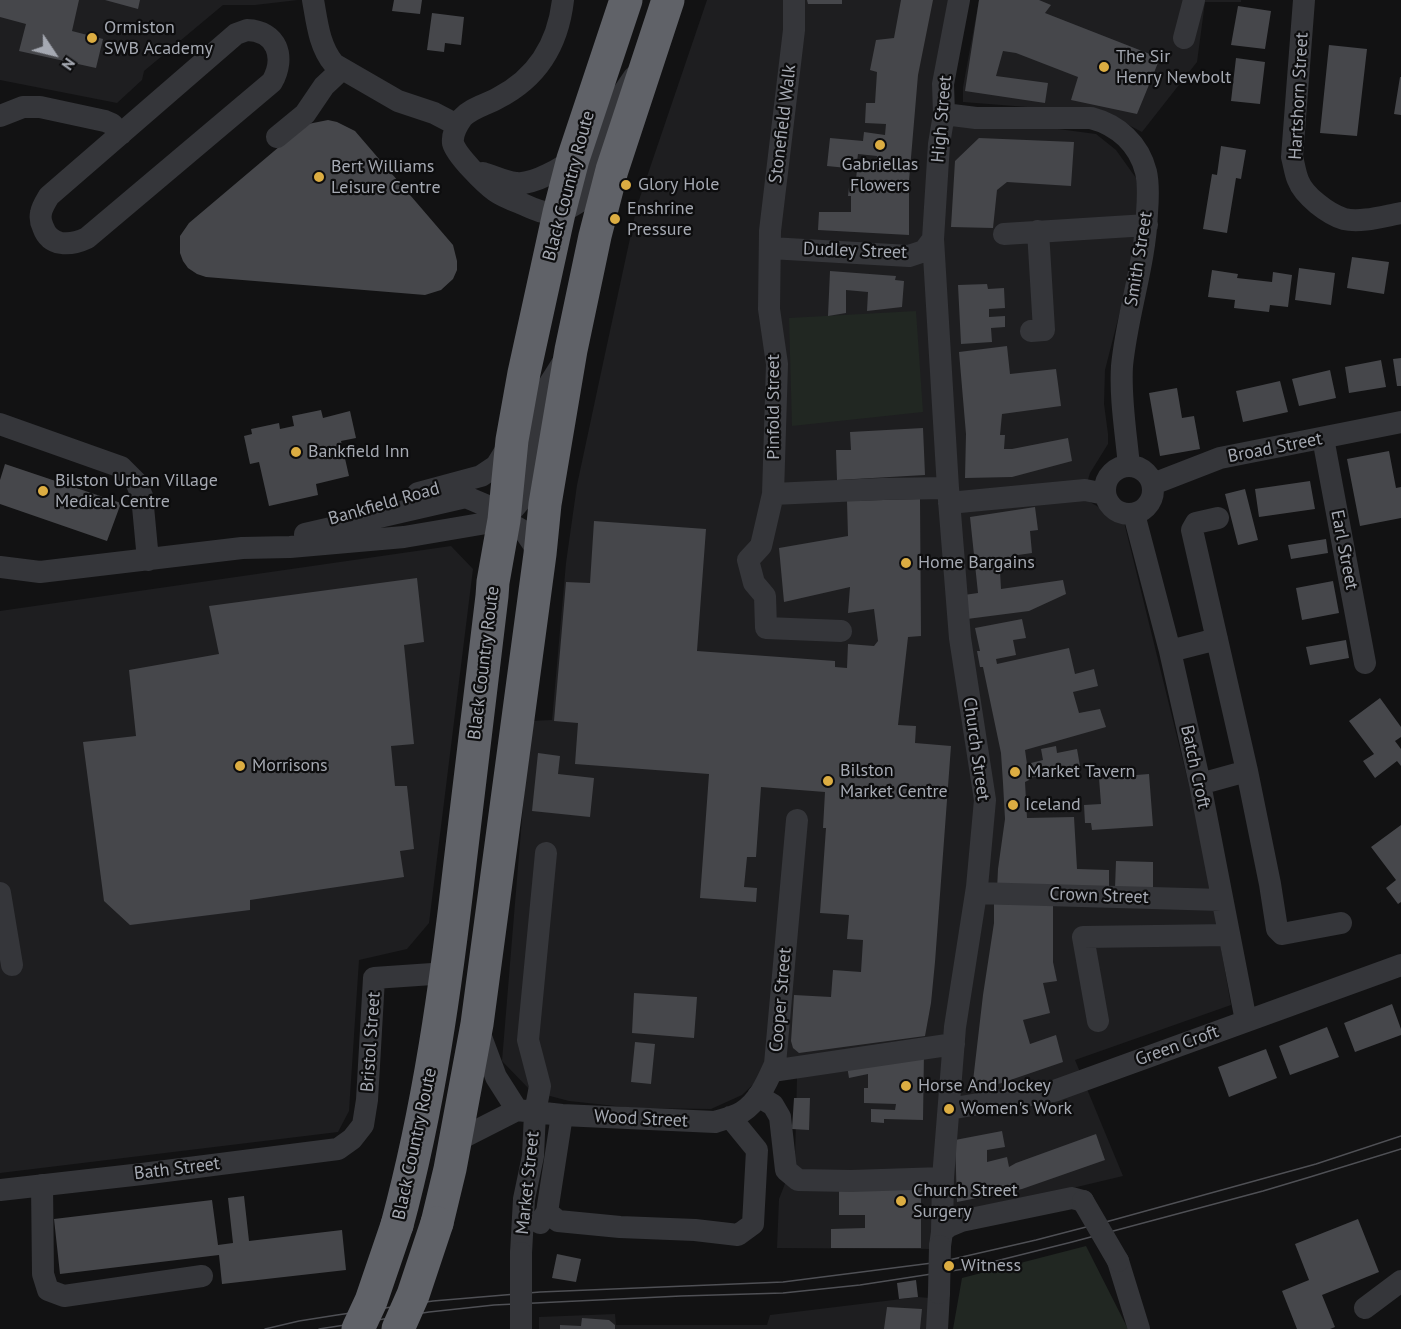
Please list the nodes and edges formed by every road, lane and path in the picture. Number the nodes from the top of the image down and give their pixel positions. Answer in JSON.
{"nodes":[{"id":1,"x":313,"y":0,"type":"edge"},
{"id":2,"x":563,"y":0,"type":"edge"},
{"id":3,"x":626,"y":0,"type":"edge"},
{"id":4,"x":668,"y":0,"type":"edge"},
{"id":5,"x":794,"y":0,"type":"edge"},
{"id":6,"x":959,"y":0,"type":"edge"},
{"id":7,"x":1194,"y":0,"type":"edge"},
{"id":8,"x":1304,"y":0,"type":"edge"},
{"id":9,"x":1184,"y":38,"type":"dead end"},
{"id":10,"x":341,"y":70,"type":"junction"},
{"id":11,"x":944,"y":114,"type":"junction"},
{"id":12,"x":0,"y":117,"type":"edge"},
{"id":13,"x":458,"y":125,"type":"junction"},
{"id":14,"x":617,"y":128,"type":"junction"},
{"id":15,"x":121,"y":134,"type":"junction"},
{"id":16,"x":277,"y":137,"type":"dead end"},
{"id":17,"x":573,"y":159,"type":"junction"},
{"id":18,"x":473,"y":170,"type":"junction"},
{"id":19,"x":559,"y":213,"type":"junction"},
{"id":20,"x":1401,"y":213,"type":"edge"},
{"id":21,"x":1147,"y":225,"type":"junction"},
{"id":22,"x":1038,"y":231,"type":"junction"},
{"id":23,"x":1004,"y":234,"type":"dead end"},
{"id":24,"x":933,"y":239,"type":"junction"},
{"id":25,"x":770,"y":248,"type":"junction"},
{"id":26,"x":1031,"y":331,"type":"dead end"},
{"id":27,"x":571,"y":350,"type":"junction"},
{"id":28,"x":1401,"y":423,"type":"edge"},
{"id":29,"x":0,"y":424,"type":"edge"},
{"id":30,"x":1323,"y":438,"type":"junction"},
{"id":31,"x":512,"y":440,"type":"junction"},
{"id":32,"x":1130,"y":466,"type":"junction"},
{"id":33,"x":1153,"y":483,"type":"junction"},
{"id":34,"x":773,"y":494,"type":"junction"},
{"id":35,"x":1105,"y":494,"type":"junction"},
{"id":36,"x":948,"y":495,"type":"junction"},
{"id":37,"x":1134,"y":514,"type":"junction"},
{"id":38,"x":1218,"y":518,"type":"dead end"},
{"id":39,"x":504,"y":520,"type":"junction"},
{"id":40,"x":242,"y":548,"type":"junction"},
{"id":41,"x":540,"y":554,"type":"junction"},
{"id":42,"x":147,"y":560,"type":"junction"},
{"id":43,"x":0,"y":567,"type":"edge"},
{"id":44,"x":841,"y":631,"type":"dead end"},
{"id":45,"x":1217,"y":639,"type":"junction"},
{"id":46,"x":1170,"y":651,"type":"junction"},
{"id":47,"x":1365,"y":663,"type":"dead end"},
{"id":48,"x":1247,"y":771,"type":"junction"},
{"id":49,"x":1200,"y":784,"type":"junction"},
{"id":50,"x":797,"y":820,"type":"dead end"},
{"id":51,"x":546,"y":853,"type":"dead end"},
{"id":52,"x":0,"y":893,"type":"edge"},
{"id":53,"x":976,"y":893,"type":"junction"},
{"id":54,"x":1222,"y":900,"type":"junction"},
{"id":55,"x":1341,"y":923,"type":"dead end"},
{"id":56,"x":1229,"y":935,"type":"junction"},
{"id":57,"x":12,"y":965,"type":"dead end"},
{"id":58,"x":1401,"y":965,"type":"edge"},
{"id":59,"x":447,"y":973,"type":"junction"},
{"id":60,"x":1098,"y":1021,"type":"dead end"},
{"id":61,"x":1246,"y":1021,"type":"junction"},
{"id":62,"x":477,"y":1024,"type":"junction"},
{"id":63,"x":954,"y":1044,"type":"junction"},
{"id":64,"x":772,"y":1071,"type":"junction"},
{"id":65,"x":758,"y":1096,"type":"junction"},
{"id":66,"x":949,"y":1109,"type":"junction"},
{"id":67,"x":526,"y":1111,"type":"junction"},
{"id":68,"x":562,"y":1115,"type":"junction"},
{"id":69,"x":730,"y":1118,"type":"junction"},
{"id":70,"x":352,"y":1139,"type":"joint"},
{"id":71,"x":456,"y":1141,"type":"junction"},
{"id":72,"x":943,"y":1178,"type":"junction"},
{"id":73,"x":42,"y":1185,"type":"junction"},
{"id":74,"x":0,"y":1190,"type":"edge"},
{"id":75,"x":547,"y":1212,"type":"junction"},
{"id":76,"x":941,"y":1239,"type":"junction"},
{"id":77,"x":521,"y":1252,"type":"junction"},
{"id":78,"x":202,"y":1276,"type":"dead end"},
{"id":79,"x":1401,"y":1281,"type":"edge"},
{"id":80,"x":1365,"y":1308,"type":"dead end"},
{"id":81,"x":358,"y":1329,"type":"edge"},
{"id":82,"x":398,"y":1329,"type":"edge"},
{"id":83,"x":521,"y":1329,"type":"edge"},
{"id":84,"x":937,"y":1329,"type":"edge"},
{"id":85,"x":1139,"y":1329,"type":"edge"}],
"edges":[{"from":1,"to":10,"type":"street"},
{"from":2,"to":13,"type":"street"},
{"from":3,"to":17,"type":"highway","name":"Black Country Route"},
{"from":4,"to":14,"type":"highway","name":"Black Country Route"},
{"from":5,"to":25,"type":"street","name":"Stonefield Walk"},
{"from":6,"to":11,"type":"street","name":"High Street"},
{"from":7,"to":9,"type":"street"},
{"from":8,"to":20,"type":"street","name":"Hartshorn Street"},
{"from":10,"to":13,"type":"street"},
{"from":10,"to":16,"type":"street"},
{"from":11,"to":21,"type":"street","name":"Smith Street"},
{"from":11,"to":24,"type":"street","name":"High Street"},
{"from":12,"to":15,"type":"street"},
{"from":13,"to":18,"type":"street"},
{"from":14,"to":17,"type":"street"},
{"from":14,"to":19,"type":"street"},
{"from":14,"to":27,"type":"highway","name":"Black Country Route"},
{"from":15,"to":15,"type":"street"},
{"from":17,"to":18,"type":"street"},
{"from":17,"to":19,"type":"highway","name":"Black Country Route"},
{"from":18,"to":19,"type":"street"},
{"from":19,"to":31,"type":"highway","name":"Black Country Route"},
{"from":21,"to":22,"type":"street"},
{"from":21,"to":32,"type":"street","name":"Smith Street"},
{"from":22,"to":23,"type":"street"},
{"from":22,"to":26,"type":"street"},
{"from":24,"to":25,"type":"street","name":"Dudley Street"},
{"from":24,"to":36,"type":"street","name":"Church Street"},
{"from":25,"to":34,"type":"street","name":"Pinfold Street"},
{"from":27,"to":39,"type":"street"},
{"from":27,"to":41,"type":"highway","name":"Black Country Route"},
{"from":28,"to":30,"type":"street","name":"Broad Street"},
{"from":29,"to":42,"type":"street"},
{"from":30,"to":33,"type":"street","name":"Broad Street"},
{"from":30,"to":47,"type":"street","name":"Earl Street"},
{"from":31,"to":39,"type":"highway","name":"Black Country Route"},
{"from":31,"to":40,"type":"street","name":"Bankfield Road"},
{"from":32,"to":33,"type":"street"},
{"from":32,"to":35,"type":"street"},
{"from":33,"to":37,"type":"street"},
{"from":34,"to":36,"type":"street"},
{"from":34,"to":44,"type":"street","name":"Pinfold Street"},
{"from":35,"to":36,"type":"street"},
{"from":35,"to":37,"type":"street"},
{"from":36,"to":53,"type":"street","name":"Church Street"},
{"from":37,"to":46,"type":"street","name":"Batch Croft"},
{"from":38,"to":45,"type":"street"},
{"from":39,"to":40,"type":"street"},
{"from":39,"to":41,"type":"street"},
{"from":39,"to":59,"type":"highway","name":"Black Country Route"},
{"from":40,"to":42,"type":"street","name":"Bankfield Road"},
{"from":41,"to":62,"type":"highway","name":"Black Country Route"},
{"from":42,"to":43,"type":"street","name":"Bankfield Road"},
{"from":45,"to":46,"type":"street"},
{"from":45,"to":48,"type":"street"},
{"from":46,"to":49,"type":"street","name":"Batch Croft"},
{"from":48,"to":49,"type":"street"},
{"from":48,"to":55,"type":"street"},
{"from":49,"to":54,"type":"street","name":"Batch Croft"},
{"from":50,"to":64,"type":"street","name":"Cooper Street"},
{"from":51,"to":67,"type":"street","name":"Market Street"},
{"from":52,"to":57,"type":"street"},
{"from":53,"to":54,"type":"street","name":"Crown Street"},
{"from":53,"to":63,"type":"street","name":"Church Street"},
{"from":54,"to":56,"type":"street","name":"Batch Croft"},
{"from":56,"to":60,"type":"street"},
{"from":56,"to":61,"type":"street","name":"Batch Croft"},
{"from":58,"to":61,"type":"street","name":"Green Croft"},
{"from":59,"to":70,"type":"street","name":"Bristol Street"},
{"from":59,"to":81,"type":"highway","name":"Black Country Route","bridge":true},
{"from":61,"to":66,"type":"street","name":"Green Croft"},
{"from":62,"to":67,"type":"street"},
{"from":62,"to":71,"type":"highway","name":"Black Country Route"},
{"from":63,"to":64,"type":"street"},
{"from":63,"to":66,"type":"street","name":"Church Street"},
{"from":64,"to":65,"type":"street","name":"Cooper Street"},
{"from":65,"to":69,"type":"street"},
{"from":65,"to":72,"type":"street"},
{"from":66,"to":72,"type":"street","name":"Church Street"},
{"from":67,"to":68,"type":"street","name":"Wood Street"},
{"from":67,"to":71,"type":"street"},
{"from":67,"to":77,"type":"street","name":"Market Street"},
{"from":68,"to":69,"type":"street","name":"Wood Street"},
{"from":68,"to":75,"type":"street"},
{"from":69,"to":75,"type":"street"},
{"from":70,"to":73,"type":"street","name":"Bath Street"},
{"from":71,"to":82,"type":"highway","name":"Black Country Route","bridge":true},
{"from":72,"to":76,"type":"street","name":"Church Street"},
{"from":73,"to":74,"type":"street","name":"Bath Street"},
{"from":73,"to":78,"type":"street"},
{"from":75,"to":77,"type":"street"},
{"from":76,"to":84,"type":"street","name":"Church Street","bridge":true},
{"from":76,"to":85,"type":"street","bridge":true},
{"from":77,"to":83,"type":"street","name":"Market Street","bridge":true},
{"from":79,"to":80,"type":"street"}]}
